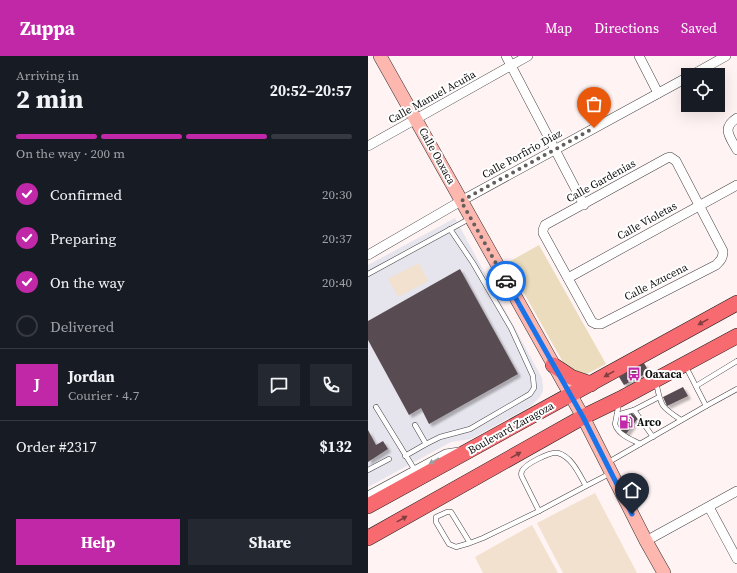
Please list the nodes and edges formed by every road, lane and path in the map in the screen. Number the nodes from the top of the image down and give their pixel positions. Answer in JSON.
{"nodes":[{"id":1,"x":380,"y":56,"type":"edge"},
{"id":2,"x":506,"y":56,"type":"edge"},
{"id":3,"x":528,"y":56,"type":"edge"},
{"id":4,"x":639,"y":56,"type":"edge"},
{"id":5,"x":726,"y":56,"type":"edge"},
{"id":6,"x":511,"y":66,"type":"junction"},
{"id":7,"x":705,"y":68,"type":"edge"},
{"id":8,"x":681,"y":81,"type":"edge"},
{"id":9,"x":658,"y":94,"type":"junction"},
{"id":10,"x":737,"y":118,"type":"edge"},
{"id":11,"x":416,"y":119,"type":"junction"},
{"id":12,"x":368,"y":146,"type":"edge"},
{"id":13,"x":556,"y":149,"type":"junction"},
{"id":14,"x":737,"y":150,"type":"edge"},
{"id":15,"x":737,"y":185,"type":"edge"},
{"id":16,"x":461,"y":201,"type":"junction"},
{"id":17,"x":584,"y":205,"type":"junction"},
{"id":18,"x":700,"y":206,"type":"junction"},
{"id":19,"x":471,"y":218,"type":"junction"},
{"id":20,"x":450,"y":229,"type":"junction"},
{"id":21,"x":368,"y":254,"type":"edge"},
{"id":22,"x":368,"y":274,"type":"edge"},
{"id":23,"x":568,"y":278,"type":"junction"},
{"id":24,"x":737,"y":303,"type":"edge"},
{"id":25,"x":737,"y":336,"type":"edge"},
{"id":26,"x":737,"y":361,"type":"edge"},
{"id":27,"x":684,"y":364,"type":"junction"},
{"id":28,"x":553,"y":365,"type":"junction"},
{"id":29,"x":655,"y":379,"type":"junction"},
{"id":30,"x":591,"y":384,"type":"junction"},
{"id":31,"x":696,"y":386,"type":"junction"},
{"id":32,"x":737,"y":389,"type":"edge"},
{"id":33,"x":570,"y":396,"type":"junction"},
{"id":34,"x":659,"y":397,"type":"junction"},
{"id":35,"x":620,"y":400,"type":"junction"},
{"id":36,"x":706,"y":406,"type":"junction"},
{"id":37,"x":376,"y":407,"type":"dead end"},
{"id":38,"x":634,"y":410,"type":"junction"},
{"id":39,"x":617,"y":415,"type":"junction"},
{"id":40,"x":583,"y":417,"type":"junction"},
{"id":41,"x":681,"y":420,"type":"junction"},
{"id":42,"x":415,"y":425,"type":"dead end"},
{"id":43,"x":653,"y":437,"type":"junction"},
{"id":44,"x":426,"y":444,"type":"junction"},
{"id":45,"x":640,"y":444,"type":"junction"},
{"id":46,"x":405,"y":456,"type":"junction"},
{"id":47,"x":389,"y":459,"type":"dead end"},
{"id":48,"x":608,"y":468,"type":"junction"},
{"id":49,"x":368,"y":470,"type":"edge"},
{"id":50,"x":418,"y":475,"type":"junction"},
{"id":51,"x":586,"y":486,"type":"junction"},
{"id":52,"x":737,"y":491,"type":"edge"},
{"id":53,"x":368,"y":496,"type":"edge"},
{"id":54,"x":368,"y":506,"type":"edge"},
{"id":55,"x":709,"y":507,"type":"junction"},
{"id":56,"x":539,"y":511,"type":"junction"},
{"id":57,"x":368,"y":538,"type":"edge"},
{"id":58,"x":646,"y":541,"type":"junction"},
{"id":59,"x":470,"y":543,"type":"junction"},
{"id":60,"x":737,"y":559,"type":"edge"},
{"id":61,"x":664,"y":573,"type":"edge"}],
"edges":[{"from":1,"to":11,"type":"street","name":"Calle Oaxaca"},
{"from":2,"to":6,"type":"street"},
{"from":3,"to":6,"type":"street","name":"Calle Manuel Acuña"},
{"from":4,"to":9,"type":"street"},
{"from":5,"to":7,"type":"street"},
{"from":6,"to":11,"type":"street","name":"Calle Manuel Acuña"},
{"from":6,"to":13,"type":"street"},
{"from":8,"to":9,"type":"street","name":"Calle Porfirio Díaz"},
{"from":9,"to":13,"type":"street","name":"Calle Porfirio Díaz"},
{"from":10,"to":14,"type":"street"},
{"from":11,"to":12,"type":"street","name":"Calle Manuel Acuña"},
{"from":11,"to":16,"type":"street","name":"Calle Oaxaca"},
{"from":13,"to":16,"type":"street","name":"Calle Porfirio Díaz"},
{"from":13,"to":17,"type":"street"},
{"from":15,"to":18,"type":"street","name":"Calle Violetas"},
{"from":16,"to":19,"type":"street","name":"Calle Oaxaca"},
{"from":16,"to":21,"type":"street","name":"Calle Porfirio Díaz"},
{"from":17,"to":18,"type":"street","name":"Calle Gardenias"},
{"from":17,"to":23,"type":"street","name":"Calle Gardenias"},
{"from":18,"to":23,"type":"street","name":"Calle Violetas"},
{"from":18,"to":23,"type":"street","name":"Calle Azucena"},
{"from":19,"to":20,"type":"lane"},
{"from":19,"to":28,"type":"street","name":"Calle Oaxaca"},
{"from":20,"to":22,"type":"lane"},
{"from":20,"to":44,"type":"lane"},
{"from":24,"to":30,"type":"main road","name":"Boulevard Zaragoza","one_way":true},
{"from":25,"to":27,"type":"main road"},
{"from":26,"to":31,"type":"lane"},
{"from":27,"to":29,"type":"main road"},
{"from":27,"to":31,"type":"lane"},
{"from":28,"to":30,"type":"main road"},
{"from":28,"to":33,"type":"street","name":"Calle Oaxaca"},
{"from":29,"to":34,"type":"lane"},
{"from":29,"to":35,"type":"main road"},
{"from":30,"to":33,"type":"main road","name":"Boulevard Zaragoza"},
{"from":31,"to":36,"type":"lane"},
{"from":32,"to":36,"type":"lane"},
{"from":33,"to":40,"type":"street","name":"Calle Oaxaca"},
{"from":33,"to":50,"type":"main road","name":"Boulevard Zaragoza","one_way":true},
{"from":34,"to":38,"type":"lane"},
{"from":34,"to":41,"type":"lane"},
{"from":35,"to":39,"type":"lane"},
{"from":35,"to":40,"type":"main road"},
{"from":36,"to":41,"type":"lane"},
{"from":37,"to":46,"type":"lane"},
{"from":38,"to":39,"type":"lane"},
{"from":38,"to":43,"type":"lane"},
{"from":39,"to":45,"type":"lane"},
{"from":40,"to":48,"type":"street","name":"Calle Oaxaca"},
{"from":57,"to":40,"type":"main road","one_way":true},
{"from":41,"to":43,"type":"lane"},
{"from":42,"to":44,"type":"lane"},
{"from":43,"to":45,"type":"lane"},
{"from":44,"to":46,"type":"lane"},
{"from":45,"to":48,"type":"lane"},
{"from":46,"to":50,"type":"lane"},
{"from":47,"to":49,"type":"lane"},
{"from":48,"to":51,"type":"lane"},
{"from":48,"to":58,"type":"street","name":"Calle Oaxaca"},
{"from":50,"to":53,"type":"street"},
{"from":50,"to":54,"type":"main road","name":"Boulevard Zaragoza"},
{"from":51,"to":56,"type":"lane"},
{"from":51,"to":56,"type":"lane"},
{"from":52,"to":55,"type":"street"},
{"from":55,"to":58,"type":"street"},
{"from":55,"to":60,"type":"street"},
{"from":56,"to":59,"type":"lane"},
{"from":58,"to":61,"type":"street","name":"Calle Oaxaca"},
{"from":59,"to":59,"type":"lane"}]}
